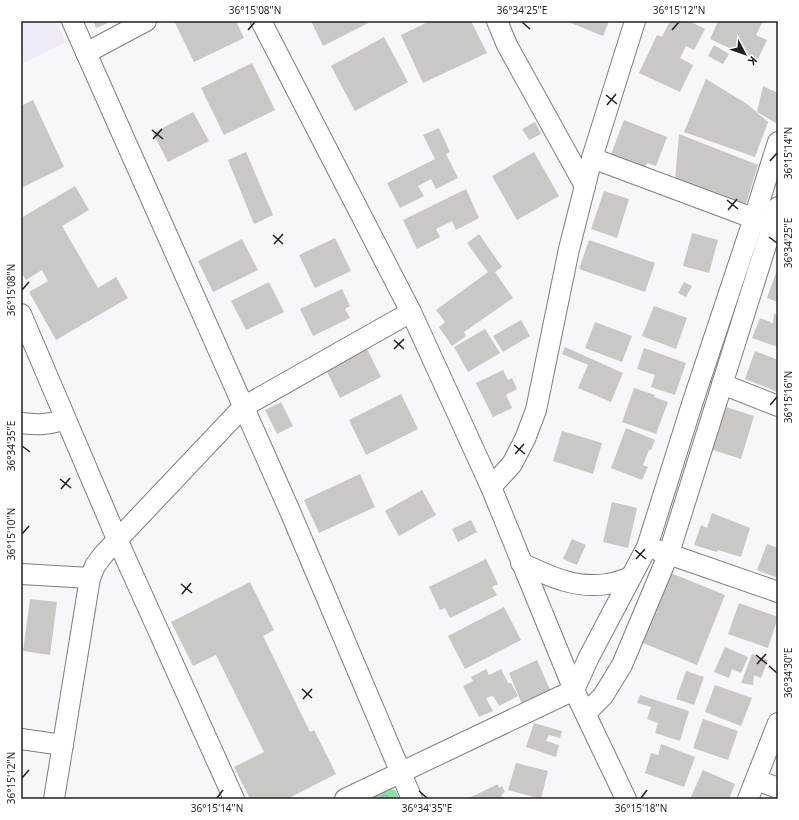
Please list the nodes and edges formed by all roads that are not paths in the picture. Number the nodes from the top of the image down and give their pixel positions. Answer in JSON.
{"nodes":[{"id":1,"x":72,"y":21,"type":"edge"},
{"id":2,"x":146,"y":21,"type":"edge"},
{"id":3,"x":261,"y":21,"type":"edge"},
{"id":4,"x":498,"y":21,"type":"edge"},
{"id":5,"x":635,"y":21,"type":"edge"},
{"id":6,"x":86,"y":53,"type":"junction"},
{"id":7,"x":778,"y":142,"type":"edge"},
{"id":8,"x":592,"y":158,"type":"junction"},
{"id":9,"x":585,"y":186,"type":"junction"},
{"id":10,"x":770,"y":219,"type":"edge"},
{"id":11,"x":411,"y":312,"type":"junction"},
{"id":12,"x":21,"y":314,"type":"edge"},
{"id":13,"x":722,"y":384,"type":"junction"},
{"id":14,"x":778,"y":406,"type":"edge"},
{"id":15,"x":243,"y":407,"type":"junction"},
{"id":16,"x":66,"y":418,"type":"junction"},
{"id":17,"x":21,"y":423,"type":"edge"},
{"id":18,"x":491,"y":487,"type":"junction"},
{"id":19,"x":117,"y":539,"type":"junction"},
{"id":20,"x":647,"y":547,"type":"junction"},
{"id":21,"x":669,"y":554,"type":"junction"},
{"id":22,"x":521,"y":563,"type":"junction"},
{"id":23,"x":21,"y":574,"type":"edge"},
{"id":24,"x":631,"y":577,"type":"junction"},
{"id":25,"x":90,"y":578,"type":"junction"},
{"id":26,"x":778,"y":592,"type":"edge"},
{"id":27,"x":574,"y":690,"type":"junction"},
{"id":28,"x":586,"y":714,"type":"junction"},
{"id":29,"x":778,"y":723,"type":"edge"},
{"id":30,"x":21,"y":739,"type":"edge"},
{"id":31,"x":63,"y":745,"type":"junction"},
{"id":32,"x":400,"y":772,"type":"junction"},
{"id":33,"x":756,"y":780,"type":"junction"},
{"id":34,"x":778,"y":788,"type":"edge"},
{"id":35,"x":54,"y":799,"type":"edge"},
{"id":36,"x":234,"y":799,"type":"edge"},
{"id":37,"x":345,"y":799,"type":"edge"},
{"id":38,"x":412,"y":799,"type":"edge"},
{"id":39,"x":626,"y":799,"type":"edge"},
{"id":40,"x":748,"y":799,"type":"edge"}],
"edges":[{"from":1,"to":6,"type":"street"},
{"from":2,"to":6,"type":"street"},
{"from":3,"to":11,"type":"street"},
{"from":4,"to":9,"type":"street"},
{"from":5,"to":8,"type":"street"},
{"from":6,"to":15,"type":"street"},
{"from":7,"to":10,"type":"street"},
{"from":8,"to":9,"type":"street"},
{"from":8,"to":10,"type":"street"},
{"from":9,"to":18,"type":"street"},
{"from":10,"to":13,"type":"street"},
{"from":10,"to":20,"type":"street"},
{"from":11,"to":15,"type":"street"},
{"from":11,"to":18,"type":"street"},
{"from":12,"to":16,"type":"street"},
{"from":13,"to":14,"type":"street"},
{"from":13,"to":21,"type":"street"},
{"from":15,"to":19,"type":"street"},
{"from":15,"to":32,"type":"street"},
{"from":16,"to":17,"type":"street"},
{"from":16,"to":19,"type":"street"},
{"from":18,"to":22,"type":"street"},
{"from":19,"to":25,"type":"street"},
{"from":19,"to":36,"type":"street"},
{"from":20,"to":21,"type":"street"},
{"from":20,"to":24,"type":"street"},
{"from":21,"to":26,"type":"street"},
{"from":21,"to":28,"type":"street"},
{"from":22,"to":24,"type":"street"},
{"from":22,"to":27,"type":"street"},
{"from":23,"to":25,"type":"street"},
{"from":24,"to":27,"type":"street"},
{"from":25,"to":31,"type":"street"},
{"from":27,"to":28,"type":"street"},
{"from":27,"to":32,"type":"street"},
{"from":28,"to":39,"type":"street"},
{"from":29,"to":33,"type":"street"},
{"from":30,"to":31,"type":"street"},
{"from":31,"to":35,"type":"street"},
{"from":32,"to":37,"type":"street"},
{"from":32,"to":38,"type":"street"},
{"from":33,"to":34,"type":"street"},
{"from":33,"to":40,"type":"street"}]}
